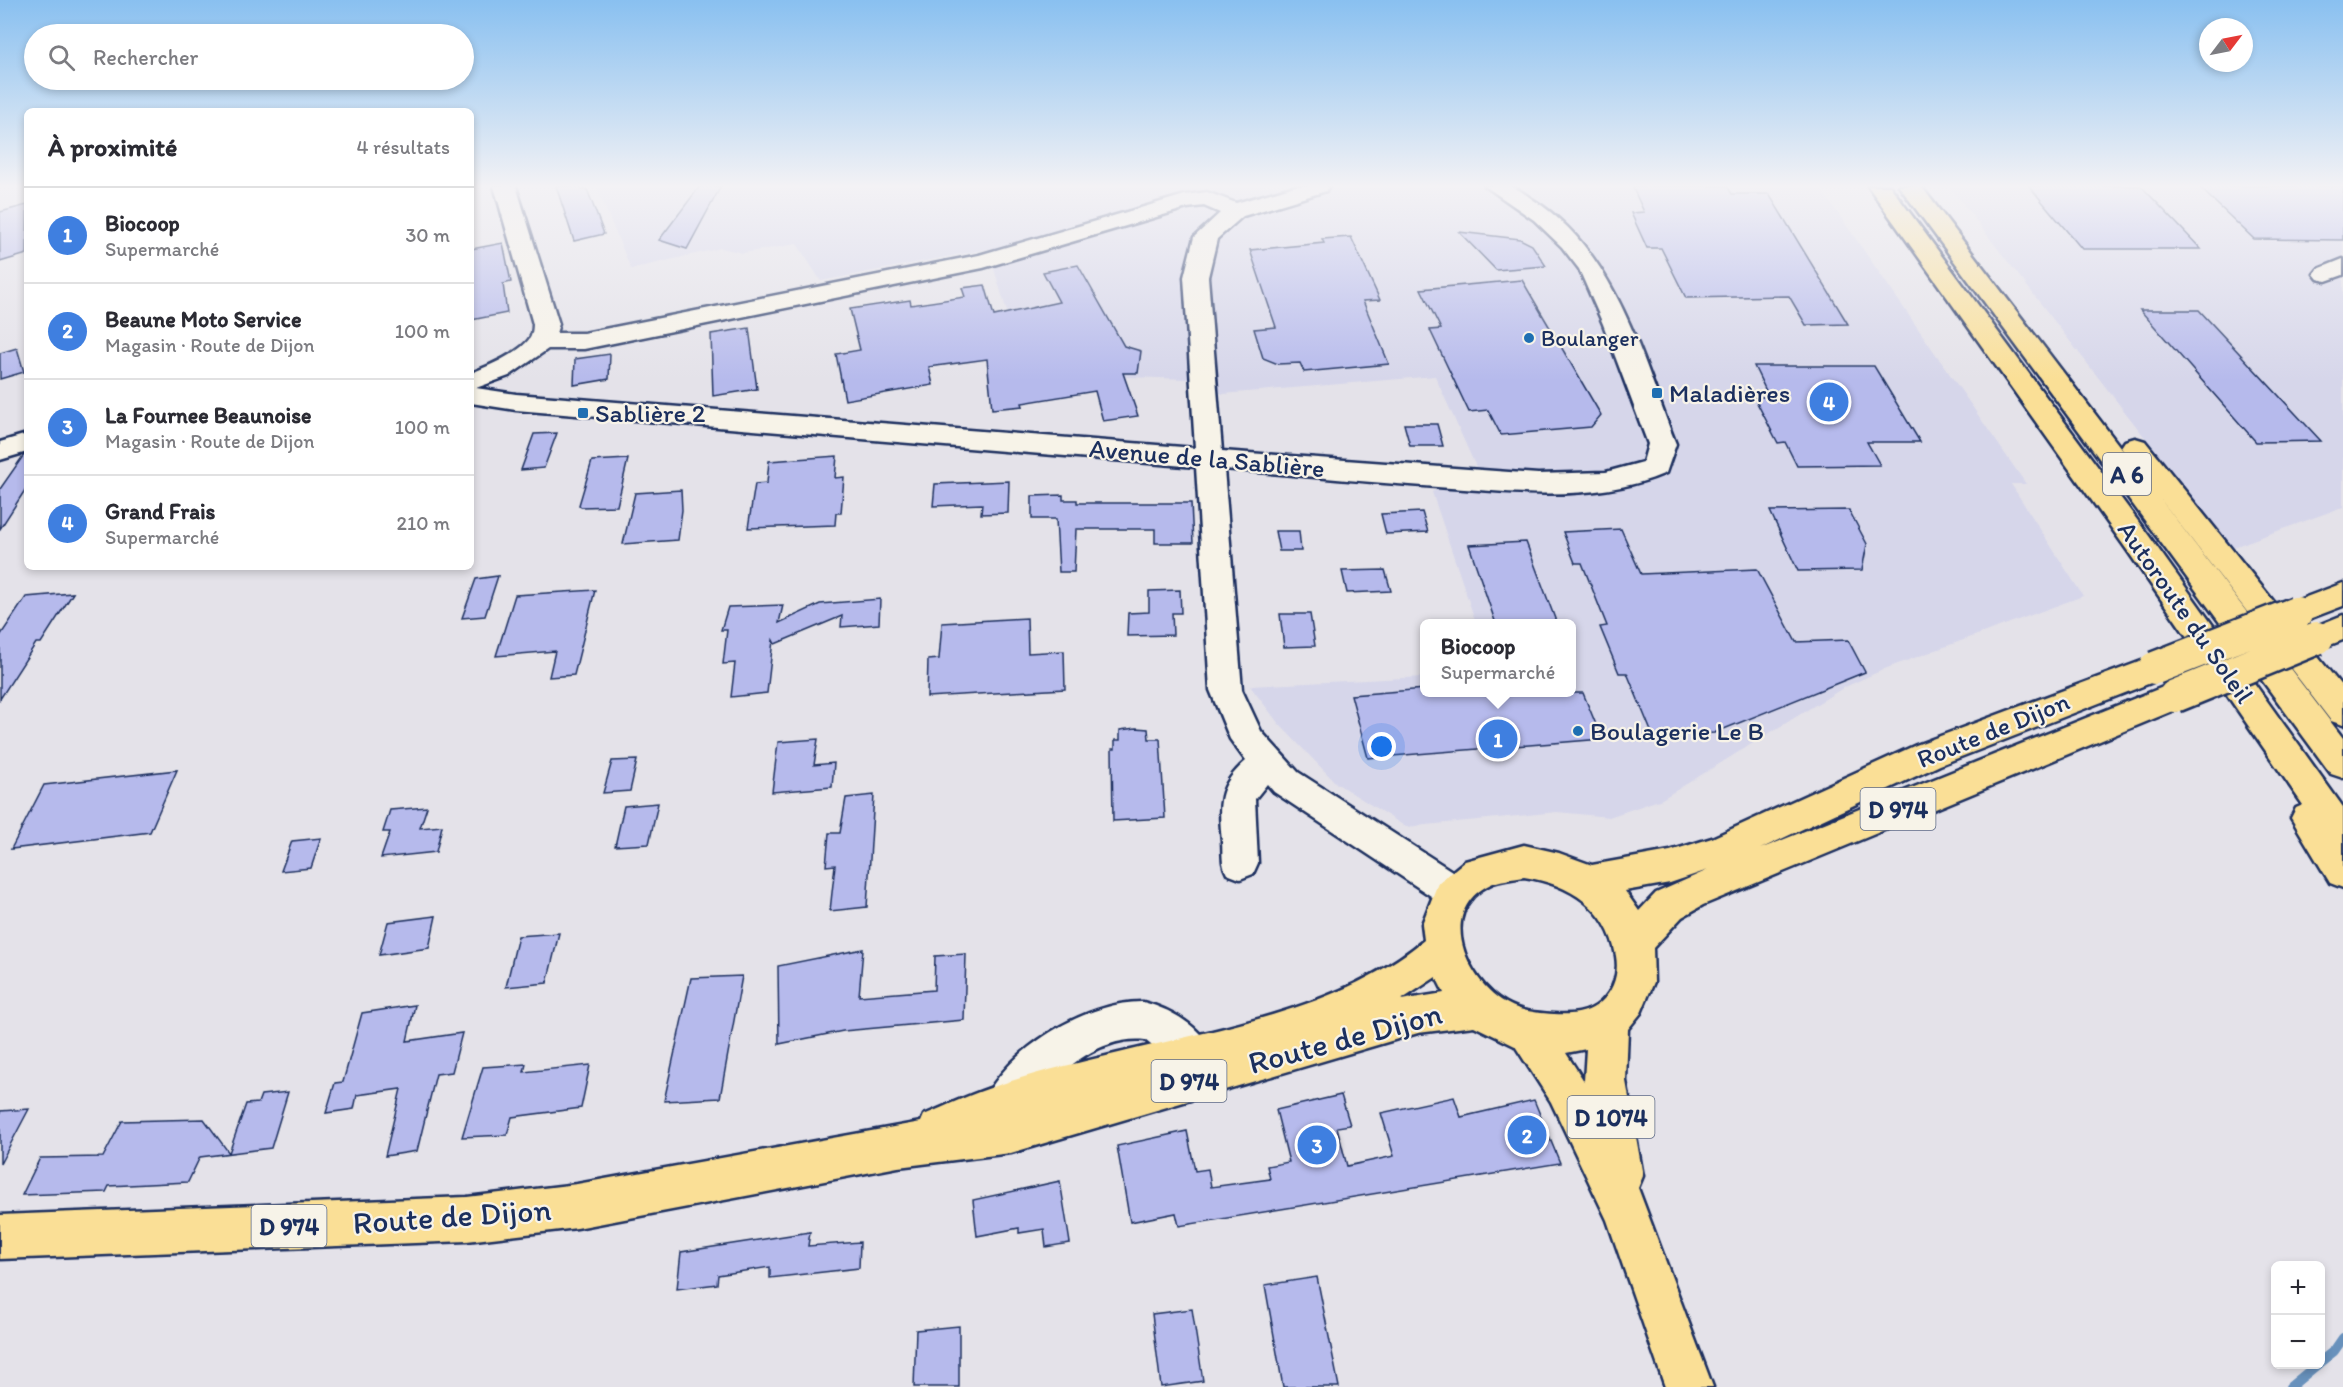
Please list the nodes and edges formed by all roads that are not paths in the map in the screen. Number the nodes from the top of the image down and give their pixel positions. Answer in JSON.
{"nodes":[{"id":1,"x":525,"y":251,"type":"edge"},
{"id":2,"x":1018,"y":251,"type":"edge"},
{"id":3,"x":1203,"y":251,"type":"edge"},
{"id":4,"x":1577,"y":251,"type":"edge"},
{"id":5,"x":1927,"y":251,"type":"edge"},
{"id":6,"x":1958,"y":251,"type":"edge"},
{"id":7,"x":1980,"y":251,"type":"edge"},
{"id":8,"x":542,"y":341,"type":"junction"},
{"id":9,"x":474,"y":380,"type":"edge"},
{"id":10,"x":474,"y":396,"type":"edge"},
{"id":11,"x":24,"y":444,"type":"edge"},
{"id":12,"x":0,"y":451,"type":"edge"},
{"id":13,"x":1209,"y":458,"type":"junction"},
{"id":14,"x":2138,"y":543,"type":"junction"},
{"id":15,"x":2343,"y":594,"type":"edge"},
{"id":16,"x":2330,"y":633,"type":"edge"},
{"id":17,"x":2343,"y":712,"type":"edge"},
{"id":18,"x":1267,"y":763,"type":"junction"},
{"id":19,"x":2343,"y":764,"type":"edge"},
{"id":20,"x":2343,"y":834,"type":"edge"},
{"id":21,"x":1240,"y":863,"type":"dead end"},
{"id":22,"x":2343,"y":872,"type":"edge"},
{"id":23,"x":1589,"y":882,"type":"junction"},
{"id":24,"x":1453,"y":891,"type":"junction"},
{"id":25,"x":1635,"y":941,"type":"junction"},
{"id":26,"x":1442,"y":948,"type":"junction"},
{"id":27,"x":1479,"y":1007,"type":"junction"},
{"id":28,"x":1608,"y":1021,"type":"junction"},
{"id":29,"x":1529,"y":1032,"type":"junction"},
{"id":30,"x":898,"y":1146,"type":"junction"},
{"id":31,"x":1627,"y":1213,"type":"junction"},
{"id":32,"x":0,"y":1238,"type":"edge"},
{"id":33,"x":1689,"y":1387,"type":"edge"}],
"edges":[{"from":1,"to":8,"type":"street"},
{"from":2,"to":8,"type":"street"},
{"from":3,"to":13,"type":"street"},
{"from":4,"to":13,"type":"street","name":"Avenue de la Sablière"},
{"from":5,"to":14,"type":"main road","name":"Autoroute du Soleil","number":"A 6"},
{"from":6,"to":19,"type":"main road","name":"Autoroute du Soleil","number":"A 6"},
{"from":7,"to":17,"type":"main road"},
{"from":8,"to":9,"type":"street"},
{"from":10,"to":13,"type":"street","name":"Avenue de la Sablière"},
{"from":11,"to":12,"type":"street"},
{"from":13,"to":18,"type":"street"},
{"from":14,"to":20,"type":"main road","name":"Autoroute du Soleil","number":"A 6"},
{"from":14,"to":22,"type":"main road"},
{"from":15,"to":23,"type":"main road","name":"Route de Dijon","number":"D 974","bridge":true},
{"from":16,"to":25,"type":"main road","name":"Route de Dijon","number":"D 974","bridge":true},
{"from":18,"to":21,"type":"street"},
{"from":18,"to":24,"type":"street"},
{"from":23,"to":24,"type":"main road"},
{"from":23,"to":25,"type":"main road"},
{"from":24,"to":26,"type":"main road"},
{"from":25,"to":28,"type":"main road"},
{"from":26,"to":27,"type":"main road"},
{"from":26,"to":30,"type":"main road","name":"Route de Dijon","number":"D 974"},
{"from":27,"to":29,"type":"main road"},
{"from":27,"to":30,"type":"main road","name":"Route de Dijon","number":"D 974"},
{"from":28,"to":29,"type":"main road"},
{"from":28,"to":31,"type":"main road","number":"D 1074"},
{"from":29,"to":31,"type":"main road","number":"D 1074"},
{"from":30,"to":32,"type":"main road","name":"Route de Dijon","number":"D 974"},
{"from":31,"to":33,"type":"main road","number":"D 1074"}]}
